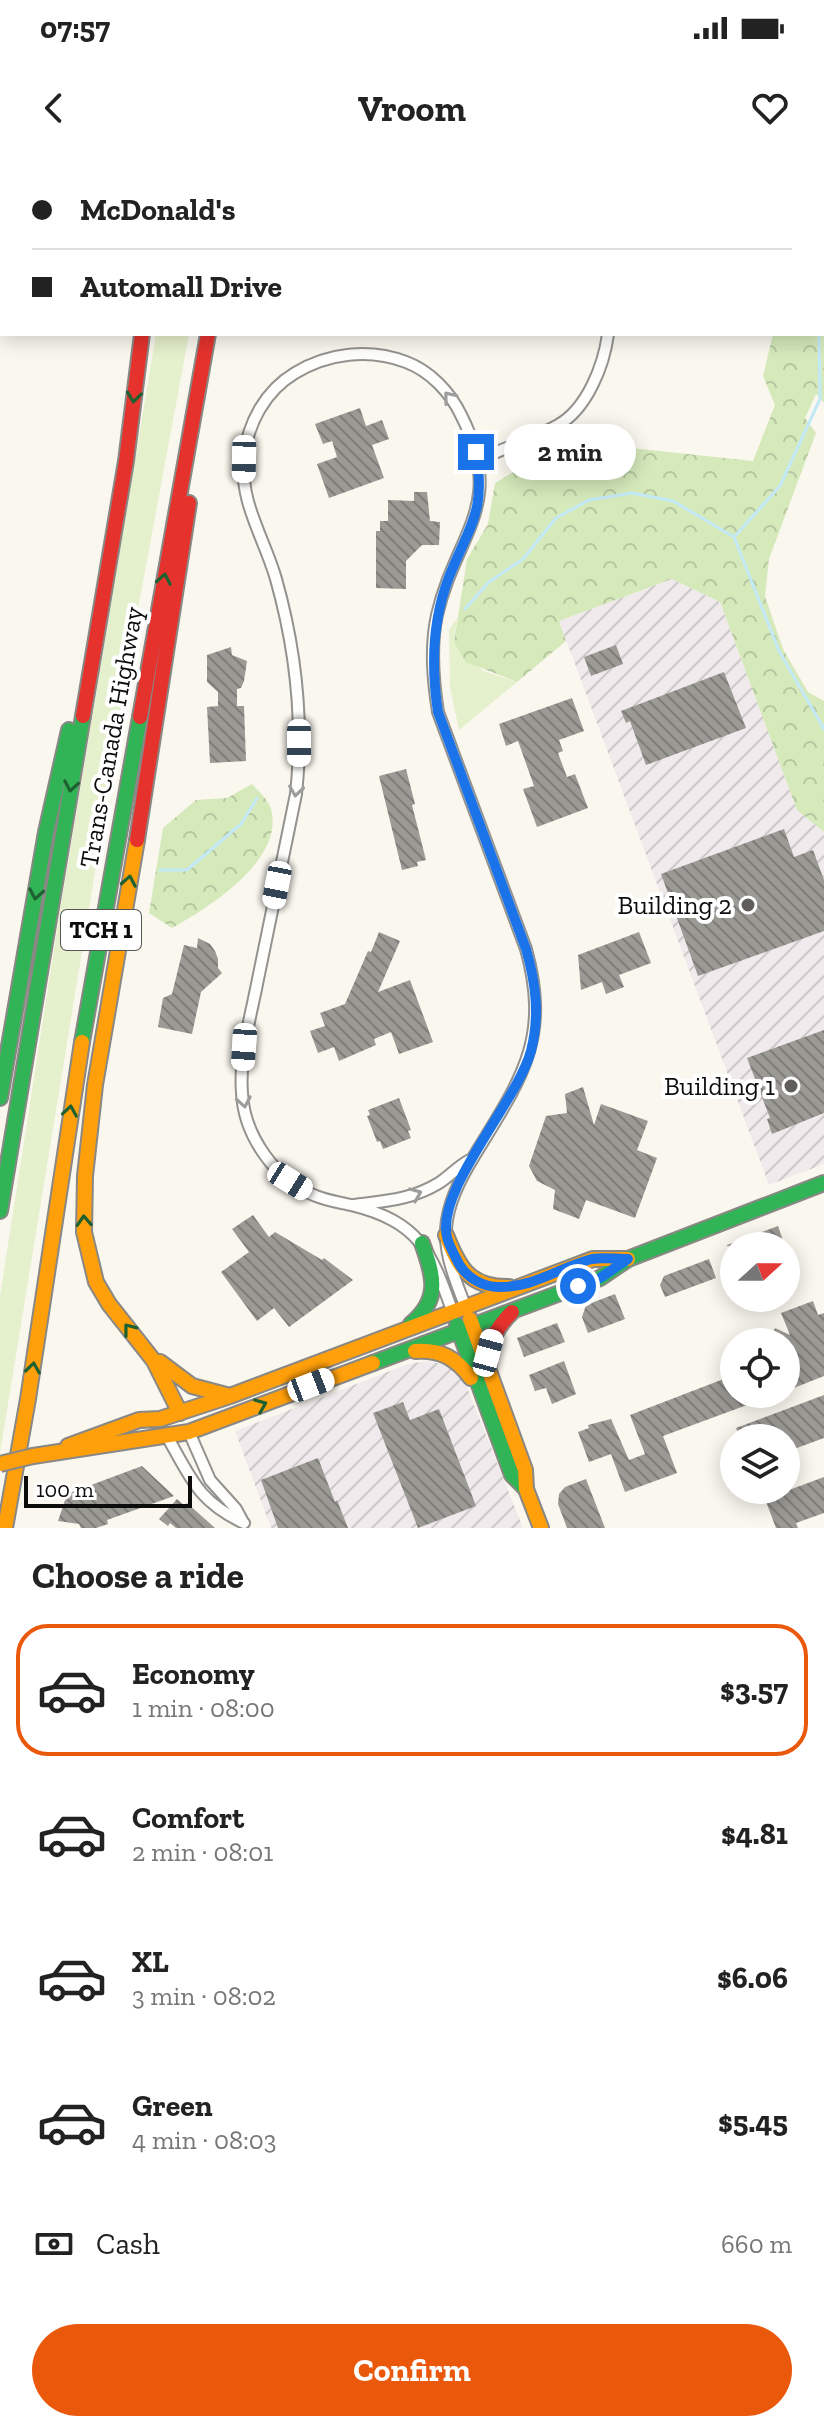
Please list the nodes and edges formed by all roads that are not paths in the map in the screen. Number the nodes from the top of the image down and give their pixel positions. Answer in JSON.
{"nodes":[{"id":1,"x":142,"y":336,"type":"edge"},
{"id":2,"x":210,"y":336,"type":"edge"},
{"id":3,"x":210,"y":336,"type":"edge"},
{"id":4,"x":607,"y":336,"type":"edge"},
{"id":5,"x":478,"y":460,"type":"junction"},
{"id":6,"x":126,"y":461,"type":"junction"},
{"id":7,"x":0,"y":1098,"type":"edge"},
{"id":8,"x":472,"y":1159,"type":"junction"},
{"id":9,"x":824,"y":1183,"type":"edge"},
{"id":10,"x":351,"y":1205,"type":"junction"},
{"id":11,"x":0,"y":1211,"type":"edge"},
{"id":12,"x":446,"y":1235,"type":"junction"},
{"id":13,"x":422,"y":1243,"type":"junction"},
{"id":14,"x":628,"y":1259,"type":"junction"},
{"id":15,"x":525,"y":1285,"type":"junction"},
{"id":16,"x":459,"y":1310,"type":"junction"},
{"id":17,"x":515,"y":1310,"type":"junction"},
{"id":18,"x":466,"y":1328,"type":"junction"},
{"id":19,"x":397,"y":1334,"type":"junction"},
{"id":20,"x":403,"y":1352,"type":"junction"},
{"id":21,"x":148,"y":1353,"type":"junction"},
{"id":22,"x":490,"y":1380,"type":"junction"},
{"id":23,"x":480,"y":1392,"type":"junction"},
{"id":24,"x":230,"y":1396,"type":"junction"},
{"id":25,"x":28,"y":1399,"type":"junction"},
{"id":26,"x":180,"y":1413,"type":"junction"},
{"id":27,"x":160,"y":1419,"type":"junction"},
{"id":28,"x":189,"y":1432,"type":"junction"},
{"id":29,"x":168,"y":1438,"type":"junction"},
{"id":30,"x":60,"y":1450,"type":"junction"},
{"id":31,"x":0,"y":1464,"type":"edge"},
{"id":32,"x":526,"y":1489,"type":"junction"},
{"id":33,"x":246,"y":1525,"type":"edge"},
{"id":34,"x":5,"y":1528,"type":"edge"},
{"id":35,"x":11,"y":1528,"type":"edge"},
{"id":36,"x":541,"y":1528,"type":"edge"}],
"edges":[{"from":1,"to":6,"type":"main road","name":"Trans-Canada Highway","number":"TCH 1","one_way":true},
{"from":21,"to":2,"type":"main road","one_way":true},
{"from":25,"to":3,"type":"main road","name":"Trans-Canada Highway","number":"TCH 1","one_way":true},
{"from":4,"to":5,"type":"street"},
{"from":5,"to":8,"type":"street"},
{"from":5,"to":10,"type":"street","one_way":true},
{"from":6,"to":7,"type":"main road","one_way":true},
{"from":6,"to":11,"type":"main road","name":"Trans-Canada Highway","number":"TCH 1","one_way":true},
{"from":10,"to":8,"type":"street","one_way":true},
{"from":8,"to":12,"type":"street"},
{"from":9,"to":14,"type":"main road"},
{"from":10,"to":13,"type":"street"},
{"from":12,"to":15,"type":"main road"},
{"from":12,"to":16,"type":"street"},
{"from":13,"to":16,"type":"street"},
{"from":13,"to":19,"type":"main road"},
{"from":14,"to":15,"type":"main road"},
{"from":14,"to":17,"type":"main road"},
{"from":15,"to":16,"type":"main road"},
{"from":16,"to":18,"type":"main road"},
{"from":16,"to":19,"type":"main road"},
{"from":17,"to":18,"type":"main road"},
{"from":17,"to":22,"type":"main road"},
{"from":18,"to":20,"type":"main road"},
{"from":18,"to":22,"type":"main road"},
{"from":18,"to":23,"type":"main road"},
{"from":19,"to":24,"type":"main road"},
{"from":20,"to":23,"type":"main road"},
{"from":28,"to":20,"type":"main road","one_way":true},
{"from":21,"to":24,"type":"main road"},
{"from":21,"to":26,"type":"main road"},
{"from":22,"to":32,"type":"main road"},
{"from":23,"to":32,"type":"main road"},
{"from":24,"to":26,"type":"main road"},
{"from":25,"to":34,"type":"main road","name":"Trans-Canada Highway","number":"TCH 1"},
{"from":25,"to":35,"type":"main road"},
{"from":26,"to":27,"type":"main road"},
{"from":26,"to":28,"type":"main road"},
{"from":27,"to":29,"type":"main road"},
{"from":27,"to":30,"type":"main road"},
{"from":28,"to":29,"type":"main road"},
{"from":28,"to":33,"type":"street"},
{"from":29,"to":30,"type":"main road"},
{"from":29,"to":33,"type":"street"},
{"from":30,"to":31,"type":"main road","bridge":true},
{"from":32,"to":36,"type":"main road"}]}
